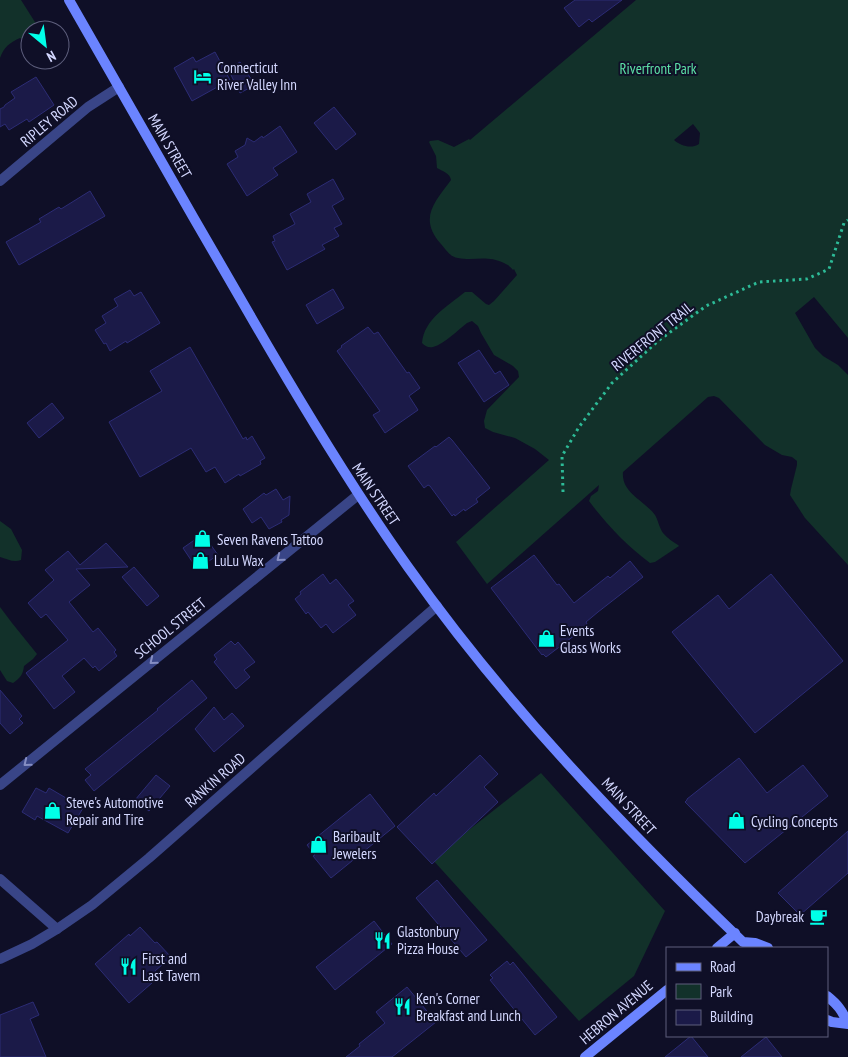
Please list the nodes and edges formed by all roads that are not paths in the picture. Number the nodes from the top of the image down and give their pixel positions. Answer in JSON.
{"nodes":[{"id":1,"x":69,"y":0,"type":"edge"},
{"id":2,"x":119,"y":87,"type":"junction"},
{"id":3,"x":0,"y":181,"type":"edge"},
{"id":4,"x":358,"y":495,"type":"junction"},
{"id":5,"x":437,"y":606,"type":"junction"},
{"id":6,"x":0,"y":785,"type":"edge"},
{"id":7,"x":0,"y":879,"type":"edge"},
{"id":8,"x":57,"y":929,"type":"junction"},
{"id":9,"x":735,"y":933,"type":"junction"},
{"id":10,"x":743,"y":945,"type":"edge"},
{"id":11,"x":718,"y":947,"type":"edge"},
{"id":12,"x":766,"y":947,"type":"edge"},
{"id":13,"x":0,"y":959,"type":"edge"},
{"id":14,"x":666,"y":991,"type":"edge"},
{"id":15,"x":828,"y":997,"type":"edge"},
{"id":16,"x":828,"y":1020,"type":"edge"},
{"id":17,"x":847,"y":1024,"type":"edge"},
{"id":18,"x":585,"y":1057,"type":"edge"}],
"edges":[{"from":1,"to":2,"type":"main road","name":"MAIN STREET"},
{"from":2,"to":3,"type":"street","name":"RIPLEY ROAD"},
{"from":2,"to":4,"type":"main road","name":"MAIN STREET"},
{"from":4,"to":5,"type":"main road","name":"MAIN STREET"},
{"from":4,"to":6,"type":"street","name":"SCHOOL STREET","one_way":true},
{"from":5,"to":8,"type":"street","name":"RANKIN ROAD"},
{"from":5,"to":9,"type":"main road","name":"MAIN STREET"},
{"from":7,"to":8,"type":"street"},
{"from":8,"to":13,"type":"street","name":"RANKIN ROAD"},
{"from":9,"to":10,"type":"main road","name":"MAIN STREET"},
{"from":9,"to":11,"type":"main road"},
{"from":10,"to":12,"type":"main road","name":"MAIN STREET"},
{"from":14,"to":18,"type":"main road","name":"HEBRON AVENUE"},
{"from":15,"to":17,"type":"main road"},
{"from":16,"to":17,"type":"main road"}]}
